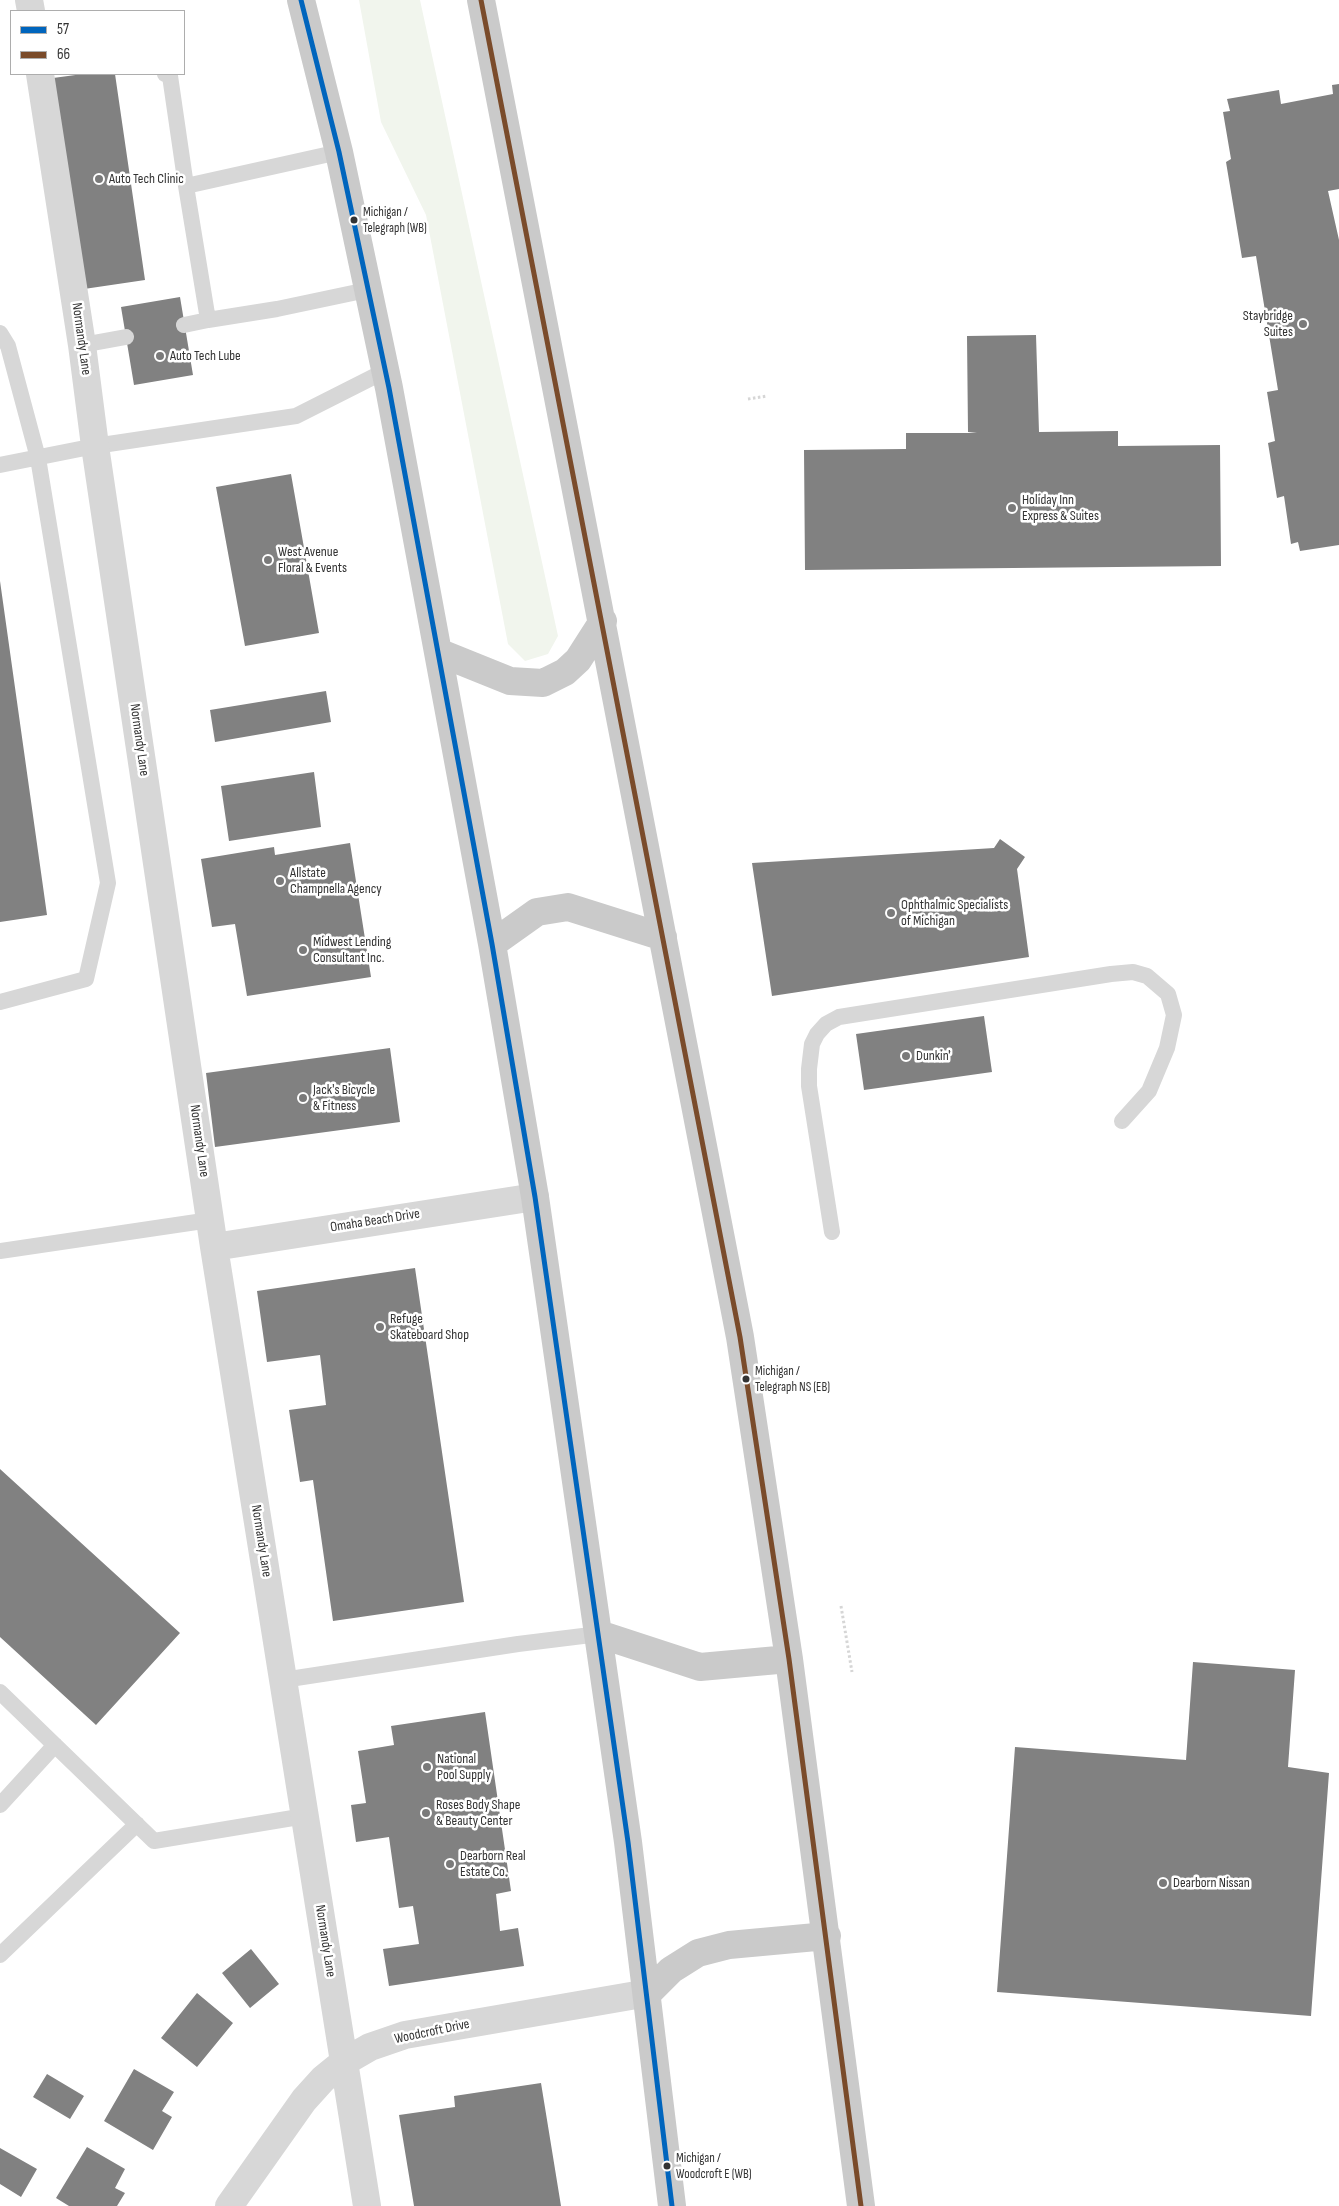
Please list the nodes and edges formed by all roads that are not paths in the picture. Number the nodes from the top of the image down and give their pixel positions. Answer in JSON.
{"nodes":[{"id":1,"x":301,"y":0,"type":"edge"},
{"id":2,"x":481,"y":0,"type":"edge"},
{"id":3,"x":40,"y":75,"type":"edge"},
{"id":4,"x":168,"y":75,"type":"edge"},
{"id":5,"x":339,"y":152,"type":"junction"},
{"id":6,"x":186,"y":186,"type":"junction"},
{"id":7,"x":367,"y":290,"type":"junction"},
{"id":8,"x":208,"y":320,"type":"junction"},
{"id":9,"x":184,"y":325,"type":"dead end"},
{"id":10,"x":0,"y":333,"type":"edge"},
{"id":11,"x":126,"y":337,"type":"dead end"},
{"id":12,"x":82,"y":345,"type":"junction"},
{"id":13,"x":385,"y":371,"type":"junction"},
{"id":14,"x":95,"y":446,"type":"junction"},
{"id":15,"x":38,"y":458,"type":"junction"},
{"id":16,"x":0,"y":465,"type":"edge"},
{"id":17,"x":603,"y":621,"type":"junction"},
{"id":18,"x":438,"y":652,"type":"junction"},
{"id":19,"x":663,"y":937,"type":"junction"},
{"id":20,"x":492,"y":944,"type":"junction"},
{"id":21,"x":0,"y":1002,"type":"edge"},
{"id":22,"x":1122,"y":1121,"type":"dead end"},
{"id":23,"x":535,"y":1198,"type":"junction"},
{"id":24,"x":210,"y":1220,"type":"junction"},
{"id":25,"x":832,"y":1232,"type":"dead end"},
{"id":26,"x":214,"y":1247,"type":"junction"},
{"id":27,"x":0,"y":1251,"type":"edge"},
{"id":28,"x":599,"y":1634,"type":"junction"},
{"id":29,"x":789,"y":1659,"type":"junction"},
{"id":30,"x":283,"y":1680,"type":"junction"},
{"id":31,"x":0,"y":1692,"type":"edge"},
{"id":32,"x":55,"y":1745,"type":"junction"},
{"id":33,"x":0,"y":1805,"type":"edge"},
{"id":34,"x":305,"y":1816,"type":"junction"},
{"id":35,"x":137,"y":1824,"type":"junction"},
{"id":36,"x":827,"y":1936,"type":"junction"},
{"id":37,"x":0,"y":1955,"type":"edge"},
{"id":38,"x":648,"y":1993,"type":"junction"},
{"id":39,"x":344,"y":2062,"type":"junction"},
{"id":40,"x":230,"y":2206,"type":"edge"},
{"id":41,"x":366,"y":2206,"type":"edge"},
{"id":42,"x":672,"y":2206,"type":"edge"},
{"id":43,"x":861,"y":2206,"type":"edge"}],
"edges":[{"from":1,"to":5,"type":"main road"},
{"from":2,"to":17,"type":"main road"},
{"from":3,"to":12,"type":"street","name":"Normandy Lane"},
{"from":4,"to":6,"type":"lane"},
{"from":5,"to":6,"type":"lane"},
{"from":5,"to":7,"type":"main road"},
{"from":6,"to":8,"type":"lane"},
{"from":7,"to":8,"type":"lane"},
{"from":7,"to":13,"type":"main road"},
{"from":8,"to":9,"type":"lane"},
{"from":10,"to":15,"type":"lane"},
{"from":11,"to":12,"type":"lane"},
{"from":12,"to":14,"type":"street","name":"Normandy Lane"},
{"from":13,"to":14,"type":"lane"},
{"from":13,"to":18,"type":"main road"},
{"from":14,"to":15,"type":"lane"},
{"from":14,"to":24,"type":"street","name":"Normandy Lane"},
{"from":15,"to":16,"type":"lane"},
{"from":15,"to":21,"type":"lane"},
{"from":17,"to":18,"type":"main road"},
{"from":17,"to":19,"type":"main road"},
{"from":18,"to":20,"type":"main road"},
{"from":19,"to":20,"type":"main road"},
{"from":19,"to":29,"type":"main road"},
{"from":20,"to":23,"type":"main road"},
{"from":22,"to":25,"type":"lane"},
{"from":23,"to":26,"type":"street","name":"Omaha Beach Drive"},
{"from":23,"to":28,"type":"main road"},
{"from":24,"to":26,"type":"street","name":"Normandy Lane"},
{"from":24,"to":27,"type":"lane"},
{"from":26,"to":30,"type":"street","name":"Normandy Lane"},
{"from":28,"to":29,"type":"main road"},
{"from":28,"to":30,"type":"lane"},
{"from":28,"to":38,"type":"main road"},
{"from":29,"to":36,"type":"main road"},
{"from":30,"to":34,"type":"street","name":"Normandy Lane"},
{"from":31,"to":32,"type":"lane"},
{"from":32,"to":33,"type":"lane"},
{"from":32,"to":35,"type":"lane"},
{"from":34,"to":35,"type":"lane"},
{"from":34,"to":39,"type":"street","name":"Normandy Lane"},
{"from":35,"to":37,"type":"lane"},
{"from":36,"to":38,"type":"main road"},
{"from":36,"to":43,"type":"main road"},
{"from":38,"to":39,"type":"street","name":"Woodcroft Drive"},
{"from":38,"to":42,"type":"main road"},
{"from":39,"to":40,"type":"street","name":"Woodcroft Drive"},
{"from":39,"to":41,"type":"street","name":"Normandy Lane"}]}
